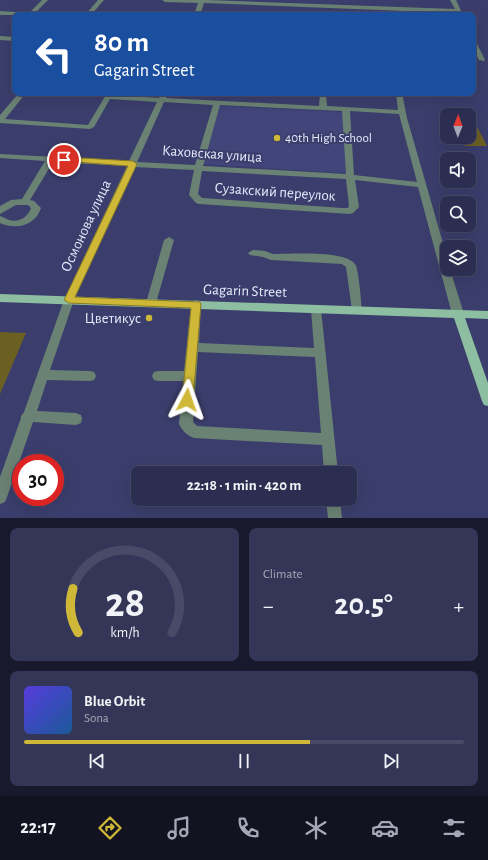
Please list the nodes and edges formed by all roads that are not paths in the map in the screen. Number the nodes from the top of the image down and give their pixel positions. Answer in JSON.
{"nodes":[{"id":1,"x":45,"y":0,"type":"edge"},
{"id":2,"x":101,"y":0,"type":"edge"},
{"id":3,"x":165,"y":0,"type":"edge"},
{"id":4,"x":323,"y":0,"type":"edge"},
{"id":5,"x":452,"y":0,"type":"edge"},
{"id":6,"x":202,"y":1,"type":"edge"},
{"id":7,"x":324,"y":9,"type":"junction"},
{"id":8,"x":33,"y":12,"type":"edge"},
{"id":9,"x":91,"y":12,"type":"edge"},
{"id":10,"x":198,"y":12,"type":"edge"},
{"id":11,"x":425,"y":12,"type":"edge"},
{"id":12,"x":458,"y":12,"type":"edge"},
{"id":13,"x":0,"y":13,"type":"edge"},
{"id":14,"x":12,"y":14,"type":"edge"},
{"id":15,"x":12,"y":33,"type":"edge"},
{"id":16,"x":0,"y":38,"type":"edge"},
{"id":17,"x":7,"y":39,"type":"junction"},
{"id":18,"x":12,"y":39,"type":"edge"},
{"id":19,"x":476,"y":46,"type":"edge"},
{"id":20,"x":485,"y":60,"type":"edge"},
{"id":21,"x":21,"y":96,"type":"edge"},
{"id":22,"x":108,"y":96,"type":"edge"},
{"id":23,"x":163,"y":96,"type":"edge"},
{"id":24,"x":323,"y":96,"type":"edge"},
{"id":25,"x":400,"y":96,"type":"edge"},
{"id":26,"x":217,"y":103,"type":"junction"},
{"id":27,"x":323,"y":108,"type":"junction"},
{"id":28,"x":346,"y":109,"type":"junction"},
{"id":29,"x":403,"y":112,"type":"junction"},
{"id":30,"x":0,"y":121,"type":"edge"},
{"id":31,"x":0,"y":156,"type":"edge"},
{"id":32,"x":50,"y":159,"type":"junction"},
{"id":33,"x":133,"y":164,"type":"junction"},
{"id":34,"x":199,"y":167,"type":"junction"},
{"id":35,"x":350,"y":177,"type":"junction"},
{"id":36,"x":423,"y":186,"type":"junction"},
{"id":37,"x":25,"y":201,"type":"junction"},
{"id":38,"x":0,"y":211,"type":"edge"},
{"id":39,"x":0,"y":219,"type":"edge"},
{"id":40,"x":169,"y":240,"type":"dead end"},
{"id":41,"x":253,"y":253,"type":"dead end"},
{"id":42,"x":0,"y":298,"type":"edge"},
{"id":43,"x":69,"y":300,"type":"junction"},
{"id":44,"x":151,"y":303,"type":"junction"},
{"id":45,"x":196,"y":304,"type":"junction"},
{"id":46,"x":316,"y":309,"type":"junction"},
{"id":47,"x":357,"y":310,"type":"junction"},
{"id":48,"x":458,"y":314,"type":"junction"},
{"id":49,"x":488,"y":315,"type":"edge"},
{"id":50,"x":192,"y":347,"type":"junction"},
{"id":51,"x":320,"y":353,"type":"junction"},
{"id":52,"x":42,"y":375,"type":"junction"},
{"id":53,"x":90,"y":376,"type":"dead end"},
{"id":54,"x":158,"y":376,"type":"dead end"},
{"id":55,"x":189,"y":376,"type":"junction"},
{"id":56,"x":488,"y":401,"type":"edge"},
{"id":57,"x":27,"y":416,"type":"junction"},
{"id":58,"x":76,"y":419,"type":"dead end"},
{"id":59,"x":328,"y":439,"type":"junction"},
{"id":60,"x":330,"y":466,"type":"edge"},
{"id":61,"x":0,"y":497,"type":"edge"},
{"id":62,"x":334,"y":506,"type":"edge"},
{"id":63,"x":335,"y":518,"type":"edge"}],
"edges":[{"from":1,"to":8,"type":"street"},
{"from":2,"to":9,"type":"street"},
{"from":3,"to":6,"type":"street"},
{"from":4,"to":7,"type":"street"},
{"from":5,"to":12,"type":"street"},
{"from":6,"to":7,"type":"street"},
{"from":6,"to":10,"type":"street"},
{"from":7,"to":11,"type":"street"},
{"from":13,"to":14,"type":"street"},
{"from":15,"to":17,"type":"street"},
{"from":16,"to":17,"type":"street"},
{"from":17,"to":18,"type":"street"},
{"from":19,"to":20,"type":"street"},
{"from":21,"to":30,"type":"street"},
{"from":22,"to":30,"type":"street"},
{"from":23,"to":26,"type":"street"},
{"from":23,"to":33,"type":"street","name":"Осмонова улица"},
{"from":24,"to":27,"type":"street"},
{"from":25,"to":29,"type":"street"},
{"from":26,"to":27,"type":"street"},
{"from":26,"to":34,"type":"street","name":"Сузакский переулок"},
{"from":27,"to":28,"type":"street"},
{"from":28,"to":29,"type":"street"},
{"from":28,"to":35,"type":"street","name":"Сузакский переулок"},
{"from":29,"to":36,"type":"street"},
{"from":31,"to":32,"type":"street","name":"Каховская улица"},
{"from":32,"to":33,"type":"street","name":"Каховская улица"},
{"from":32,"to":37,"type":"street"},
{"from":33,"to":34,"type":"street","name":"Каховская улица"},
{"from":33,"to":43,"type":"street","name":"Осмонова улица"},
{"from":34,"to":35,"type":"street","name":"Каховская улица"},
{"from":34,"to":35,"type":"street","name":"Сузакский переулок"},
{"from":35,"to":36,"type":"street","name":"Каховская улица"},
{"from":36,"to":48,"type":"street"},
{"from":37,"to":38,"type":"street"},
{"from":37,"to":39,"type":"street"},
{"from":40,"to":44,"type":"street"},
{"from":41,"to":47,"type":"street"},
{"from":42,"to":43,"type":"main road","name":"Gagarin Street"},
{"from":43,"to":44,"type":"main road","name":"Gagarin Street"},
{"from":43,"to":52,"type":"street","name":"Осмонова улица"},
{"from":44,"to":45,"type":"main road","name":"Gagarin Street"},
{"from":45,"to":46,"type":"main road","name":"Gagarin Street"},
{"from":45,"to":50,"type":"street"},
{"from":46,"to":47,"type":"main road","name":"Gagarin Street"},
{"from":46,"to":51,"type":"street"},
{"from":47,"to":48,"type":"main road","name":"Gagarin Street"},
{"from":48,"to":49,"type":"main road","name":"Gagarin Street"},
{"from":48,"to":56,"type":"main road"},
{"from":50,"to":51,"type":"street"},
{"from":50,"to":55,"type":"street"},
{"from":51,"to":59,"type":"street"},
{"from":52,"to":53,"type":"street"},
{"from":52,"to":57,"type":"street","name":"Осмонова улица"},
{"from":54,"to":55,"type":"street"},
{"from":55,"to":59,"type":"street"},
{"from":57,"to":58,"type":"street"},
{"from":57,"to":61,"type":"street","name":"Осмонова улица"},
{"from":59,"to":60,"type":"street"},
{"from":62,"to":63,"type":"street"}]}
